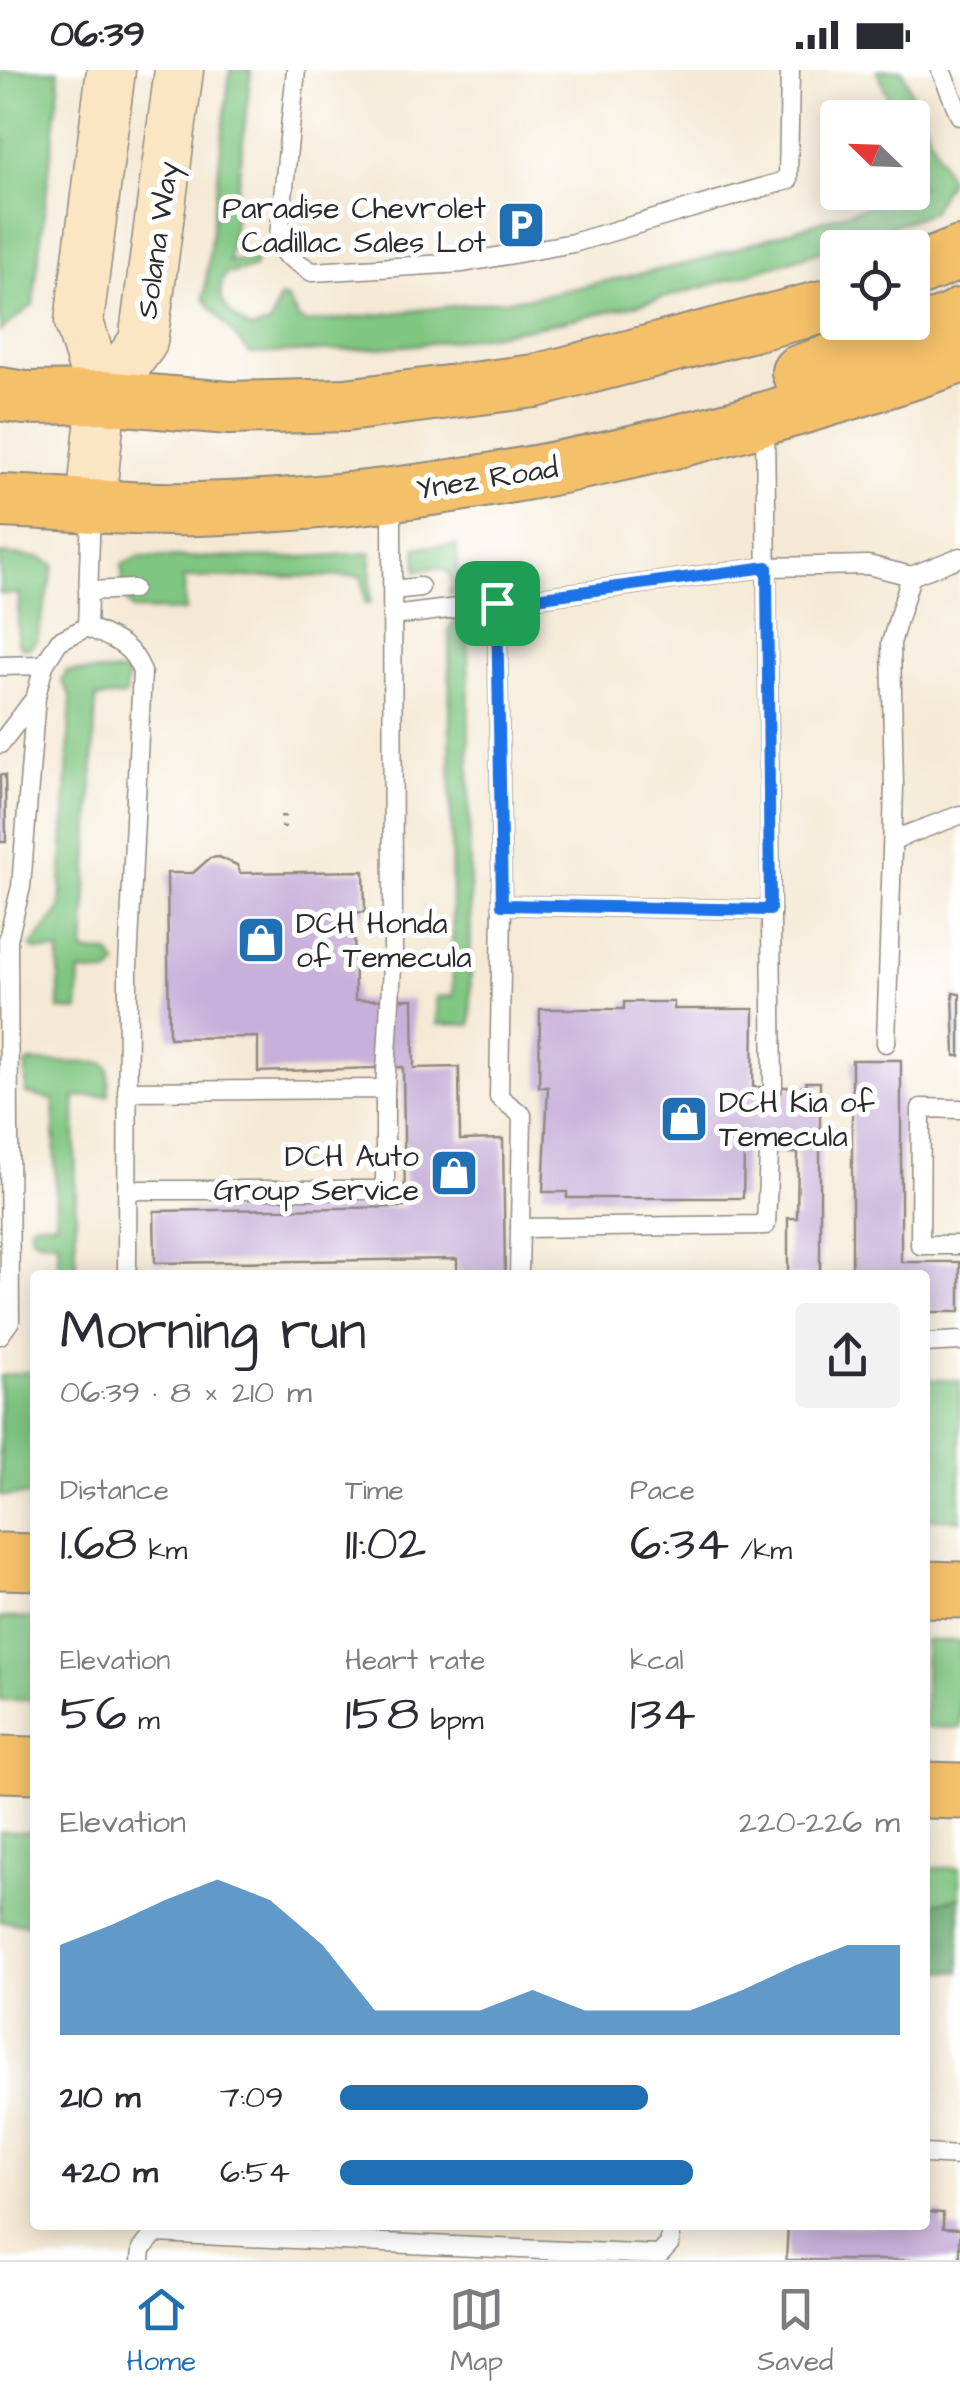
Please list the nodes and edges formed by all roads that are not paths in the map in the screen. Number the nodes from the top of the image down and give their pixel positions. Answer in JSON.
{"nodes":[{"id":1,"x":110,"y":70,"type":"edge"},
{"id":2,"x":179,"y":70,"type":"edge"},
{"id":3,"x":296,"y":70,"type":"edge"},
{"id":4,"x":790,"y":70,"type":"edge"},
{"id":5,"x":941,"y":70,"type":"edge"},
{"id":6,"x":960,"y":116,"type":"edge"},
{"id":7,"x":960,"y":253,"type":"edge"},
{"id":8,"x":930,"y":265,"type":"edge"},
{"id":9,"x":820,"y":308,"type":"edge"},
{"id":10,"x":960,"y":314,"type":"edge"},
{"id":11,"x":960,"y":357,"type":"edge"},
{"id":12,"x":0,"y":394,"type":"edge"},
{"id":13,"x":102,"y":397,"type":"junction"},
{"id":14,"x":765,"y":417,"type":"junction"},
{"id":15,"x":685,"y":438,"type":"junction"},
{"id":16,"x":392,"y":493,"type":"junction"},
{"id":17,"x":0,"y":502,"type":"edge"},
{"id":18,"x":91,"y":504,"type":"junction"},
{"id":19,"x":960,"y":557,"type":"edge"},
{"id":20,"x":767,"y":567,"type":"junction"},
{"id":21,"x":911,"y":576,"type":"junction"},
{"id":22,"x":133,"y":589,"type":"dead end"},
{"id":23,"x":392,"y":590,"type":"junction"},
{"id":24,"x":88,"y":592,"type":"junction"},
{"id":25,"x":428,"y":599,"type":"junction"},
{"id":26,"x":497,"y":603,"type":"junction"},
{"id":27,"x":392,"y":616,"type":"junction"},
{"id":28,"x":87,"y":627,"type":"junction"},
{"id":29,"x":44,"y":665,"type":"junction"},
{"id":30,"x":0,"y":666,"type":"edge"},
{"id":31,"x":36,"y":696,"type":"junction"},
{"id":32,"x":0,"y":744,"type":"edge"},
{"id":33,"x":960,"y":814,"type":"edge"},
{"id":34,"x":893,"y":840,"type":"junction"},
{"id":35,"x":0,"y":896,"type":"edge"},
{"id":36,"x":502,"y":905,"type":"junction"},
{"id":37,"x":15,"y":909,"type":"junction"},
{"id":38,"x":770,"y":910,"type":"junction"},
{"id":39,"x":4,"y":939,"type":"edge"},
{"id":40,"x":886,"y":1044,"type":"dead end"},
{"id":41,"x":773,"y":1087,"type":"dead end"},
{"id":42,"x":385,"y":1089,"type":"junction"},
{"id":43,"x":127,"y":1091,"type":"junction"},
{"id":44,"x":960,"y":1108,"type":"edge"},
{"id":45,"x":770,"y":1152,"type":"dead end"},
{"id":46,"x":127,"y":1190,"type":"junction"},
{"id":47,"x":520,"y":1228,"type":"junction"},
{"id":48,"x":960,"y":1245,"type":"edge"},
{"id":49,"x":127,"y":1270,"type":"edge"},
{"id":50,"x":519,"y":1270,"type":"edge"},
{"id":51,"x":0,"y":1335,"type":"edge"},
{"id":52,"x":960,"y":1341,"type":"edge"},
{"id":53,"x":930,"y":1343,"type":"edge"},
{"id":54,"x":0,"y":1561,"type":"edge"},
{"id":55,"x":30,"y":1562,"type":"edge"},
{"id":56,"x":930,"y":1588,"type":"edge"},
{"id":57,"x":960,"y":1590,"type":"edge"},
{"id":58,"x":0,"y":1764,"type":"edge"},
{"id":59,"x":30,"y":1765,"type":"edge"},
{"id":60,"x":930,"y":1790,"type":"edge"},
{"id":61,"x":960,"y":1792,"type":"edge"},
{"id":62,"x":930,"y":2154,"type":"edge"},
{"id":63,"x":960,"y":2156,"type":"edge"},
{"id":64,"x":670,"y":2230,"type":"edge"},
{"id":65,"x":356,"y":2251,"type":"edge"},
{"id":66,"x":141,"y":2260,"type":"edge"}],
"edges":[{"from":1,"to":13,"type":"main road"},
{"from":2,"to":13,"type":"main road","name":"Solana Way"},
{"from":3,"to":4,"type":"lane"},
{"from":5,"to":6,"type":"lane"},
{"from":7,"to":8,"type":"main road"},
{"from":9,"to":13,"type":"main road"},
{"from":10,"to":15,"type":"main road"},
{"from":11,"to":14,"type":"main road","name":"Ynez Road"},
{"from":12,"to":13,"type":"main road"},
{"from":13,"to":18,"type":"main road"},
{"from":14,"to":15,"type":"main road","name":"Ynez Road"},
{"from":14,"to":20,"type":"lane"},
{"from":15,"to":16,"type":"main road","name":"Ynez Road"},
{"from":16,"to":18,"type":"main road","name":"Ynez Road"},
{"from":16,"to":23,"type":"lane"},
{"from":17,"to":18,"type":"main road","name":"Ynez Road"},
{"from":18,"to":24,"type":"lane"},
{"from":19,"to":21,"type":"lane"},
{"from":20,"to":21,"type":"lane"},
{"from":20,"to":26,"type":"lane"},
{"from":20,"to":38,"type":"lane"},
{"from":21,"to":34,"type":"lane"},
{"from":22,"to":24,"type":"lane"},
{"from":23,"to":25,"type":"lane"},
{"from":23,"to":27,"type":"lane"},
{"from":24,"to":28,"type":"lane"},
{"from":25,"to":26,"type":"lane"},
{"from":25,"to":27,"type":"lane"},
{"from":26,"to":36,"type":"lane"},
{"from":27,"to":42,"type":"lane"},
{"from":28,"to":29,"type":"lane"},
{"from":28,"to":43,"type":"lane"},
{"from":29,"to":30,"type":"lane"},
{"from":29,"to":31,"type":"lane"},
{"from":31,"to":32,"type":"lane"},
{"from":31,"to":37,"type":"lane"},
{"from":33,"to":34,"type":"lane"},
{"from":34,"to":40,"type":"lane"},
{"from":35,"to":37,"type":"lane"},
{"from":36,"to":38,"type":"lane"},
{"from":36,"to":47,"type":"lane"},
{"from":37,"to":39,"type":"lane"},
{"from":38,"to":41,"type":"lane"},
{"from":39,"to":51,"type":"lane"},
{"from":42,"to":43,"type":"lane"},
{"from":42,"to":46,"type":"lane"},
{"from":43,"to":46,"type":"lane"},
{"from":44,"to":48,"type":"lane"},
{"from":45,"to":47,"type":"lane"},
{"from":46,"to":49,"type":"lane"},
{"from":47,"to":50,"type":"lane"},
{"from":52,"to":53,"type":"lane"},
{"from":54,"to":55,"type":"highway"},
{"from":56,"to":57,"type":"highway"},
{"from":58,"to":59,"type":"highway"},
{"from":60,"to":61,"type":"highway"},
{"from":62,"to":63,"type":"lane"},
{"from":64,"to":65,"type":"lane"},
{"from":65,"to":66,"type":"lane"}]}
